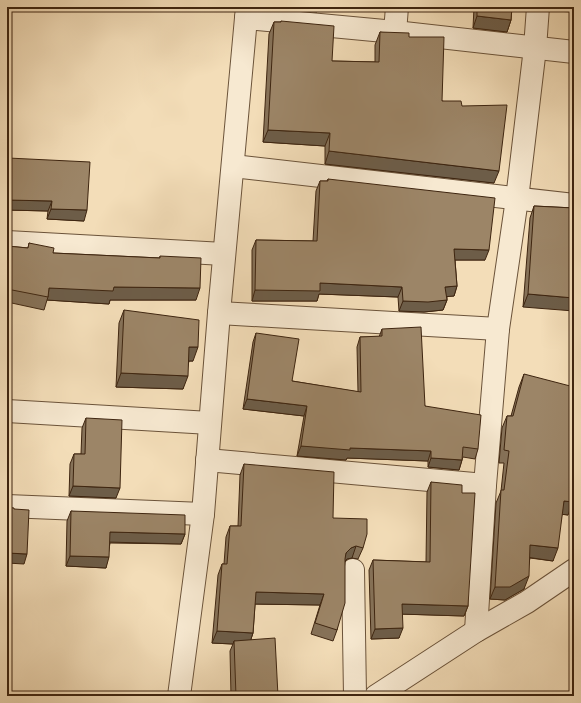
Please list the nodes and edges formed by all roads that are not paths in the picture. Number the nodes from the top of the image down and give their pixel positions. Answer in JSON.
{"nodes":[{"id":1,"x":397,"y":7,"type":"edge"},
{"id":2,"x":538,"y":7,"type":"edge"},
{"id":3,"x":247,"y":13,"type":"edge"},
{"id":4,"x":395,"y":32,"type":"junction"},
{"id":5,"x":535,"y":48,"type":"junction"},
{"id":6,"x":574,"y":52,"type":"edge"},
{"id":7,"x":233,"y":166,"type":"junction"},
{"id":8,"x":518,"y":199,"type":"junction"},
{"id":9,"x":574,"y":205,"type":"edge"},
{"id":10,"x":7,"y":242,"type":"edge"},
{"id":11,"x":224,"y":254,"type":"junction"},
{"id":12,"x":219,"y":313,"type":"junction"},
{"id":13,"x":498,"y":329,"type":"junction"},
{"id":14,"x":7,"y":411,"type":"edge"},
{"id":15,"x":210,"y":423,"type":"junction"},
{"id":16,"x":207,"y":460,"type":"junction"},
{"id":17,"x":485,"y":485,"type":"junction"},
{"id":18,"x":7,"y":506,"type":"edge"},
{"id":19,"x":203,"y":514,"type":"junction"},
{"id":20,"x":353,"y":570,"type":"dead end"},
{"id":21,"x":574,"y":570,"type":"edge"},
{"id":22,"x":476,"y":631,"type":"junction"},
{"id":23,"x":179,"y":696,"type":"edge"},
{"id":24,"x":355,"y":696,"type":"edge"},
{"id":25,"x":376,"y":696,"type":"edge"}],
"edges":[{"from":1,"to":4,"type":"street"},
{"from":2,"to":5,"type":"street"},
{"from":3,"to":4,"type":"street"},
{"from":3,"to":7,"type":"street"},
{"from":4,"to":5,"type":"street"},
{"from":5,"to":6,"type":"street"},
{"from":5,"to":8,"type":"street"},
{"from":7,"to":8,"type":"street"},
{"from":7,"to":11,"type":"street"},
{"from":8,"to":9,"type":"street"},
{"from":8,"to":13,"type":"street"},
{"from":10,"to":11,"type":"street"},
{"from":11,"to":12,"type":"street"},
{"from":12,"to":13,"type":"street"},
{"from":12,"to":15,"type":"street"},
{"from":13,"to":17,"type":"street"},
{"from":14,"to":15,"type":"street"},
{"from":15,"to":16,"type":"street"},
{"from":16,"to":17,"type":"street"},
{"from":16,"to":19,"type":"street"},
{"from":17,"to":22,"type":"street"},
{"from":18,"to":19,"type":"street"},
{"from":19,"to":23,"type":"street"},
{"from":20,"to":24,"type":"street"},
{"from":21,"to":22,"type":"street"},
{"from":22,"to":25,"type":"street"}]}
